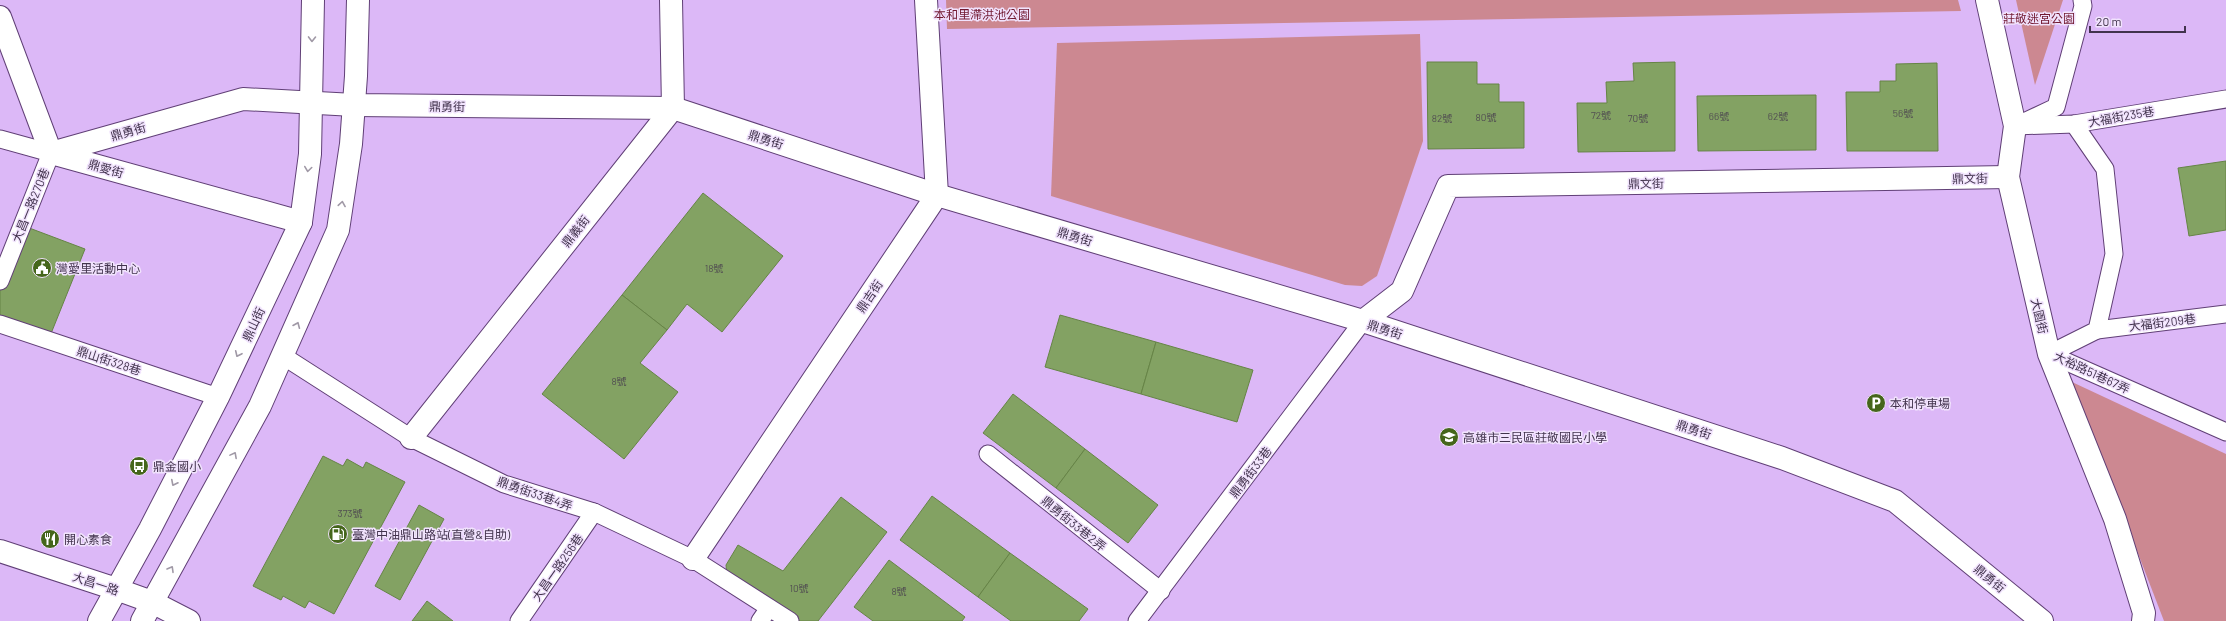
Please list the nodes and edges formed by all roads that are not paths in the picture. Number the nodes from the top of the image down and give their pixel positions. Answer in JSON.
{"nodes":[{"id":1,"x":313,"y":0,"type":"edge"},
{"id":2,"x":358,"y":0,"type":"edge"},
{"id":3,"x":671,"y":0,"type":"edge"},
{"id":4,"x":926,"y":0,"type":"edge"},
{"id":5,"x":1987,"y":0,"type":"edge"},
{"id":6,"x":2082,"y":0,"type":"edge"},
{"id":7,"x":0,"y":16,"type":"edge"},
{"id":8,"x":2226,"y":99,"type":"edge"},
{"id":9,"x":312,"y":102,"type":"junction"},
{"id":10,"x":354,"y":105,"type":"junction"},
{"id":11,"x":673,"y":108,"type":"junction"},
{"id":12,"x":2074,"y":124,"type":"junction"},
{"id":13,"x":2015,"y":126,"type":"junction"},
{"id":14,"x":0,"y":139,"type":"edge"},
{"id":15,"x":51,"y":153,"type":"junction"},
{"id":16,"x":2008,"y":177,"type":"junction"},
{"id":17,"x":936,"y":195,"type":"junction"},
{"id":18,"x":301,"y":222,"type":"junction"},
{"id":19,"x":0,"y":280,"type":"edge"},
{"id":20,"x":2226,"y":314,"type":"edge"},
{"id":21,"x":1363,"y":321,"type":"junction"},
{"id":22,"x":0,"y":324,"type":"edge"},
{"id":23,"x":2097,"y":330,"type":"junction"},
{"id":24,"x":2049,"y":354,"type":"junction"},
{"id":25,"x":283,"y":356,"type":"junction"},
{"id":26,"x":218,"y":397,"type":"junction"},
{"id":27,"x":2226,"y":432,"type":"edge"},
{"id":28,"x":411,"y":438,"type":"junction"},
{"id":29,"x":988,"y":454,"type":"dead end"},
{"id":30,"x":594,"y":512,"type":"junction"},
{"id":31,"x":0,"y":551,"type":"edge"},
{"id":32,"x":693,"y":559,"type":"junction"},
{"id":33,"x":116,"y":588,"type":"junction"},
{"id":34,"x":1161,"y":592,"type":"junction"},
{"id":35,"x":147,"y":612,"type":"edge"},
{"id":36,"x":764,"y":614,"type":"edge"},
{"id":37,"x":99,"y":621,"type":"edge"},
{"id":38,"x":189,"y":621,"type":"edge"},
{"id":39,"x":519,"y":621,"type":"edge"},
{"id":40,"x":790,"y":621,"type":"edge"},
{"id":41,"x":1137,"y":621,"type":"edge"},
{"id":42,"x":2042,"y":621,"type":"edge"},
{"id":43,"x":2143,"y":621,"type":"edge"}],
"edges":[{"from":1,"to":9,"type":"street","name":"鼎山街","one_way":true},
{"from":2,"to":10,"type":"street"},
{"from":3,"to":11,"type":"street"},
{"from":4,"to":17,"type":"street"},
{"from":5,"to":13,"type":"street","name":"大園街"},
{"from":6,"to":13,"type":"lane"},
{"from":7,"to":15,"type":"street"},
{"from":8,"to":12,"type":"lane","name":"大福街235巷"},
{"from":9,"to":10,"type":"street","name":"鼎勇街"},
{"from":9,"to":15,"type":"street","name":"鼎勇街"},
{"from":9,"to":18,"type":"street","name":"鼎山街","one_way":true},
{"from":10,"to":11,"type":"street","name":"鼎勇街"},
{"from":25,"to":10,"type":"street","one_way":true},
{"from":11,"to":17,"type":"street","name":"鼎勇街"},
{"from":11,"to":28,"type":"street","name":"鼎義街"},
{"from":12,"to":13,"type":"lane","name":"大福街235巷"},
{"from":12,"to":23,"type":"lane"},
{"from":13,"to":16,"type":"street","name":"大園街"},
{"from":14,"to":15,"type":"lane"},
{"from":15,"to":18,"type":"street","name":"鼎愛街"},
{"from":15,"to":19,"type":"lane","name":"大昌一路270巷"},
{"from":16,"to":21,"type":"street","name":"鼎文街"},
{"from":16,"to":24,"type":"street","name":"大園街"},
{"from":17,"to":21,"type":"street","name":"鼎勇街"},
{"from":17,"to":32,"type":"street","name":"鼎吉街"},
{"from":18,"to":26,"type":"street","name":"鼎山街","one_way":true},
{"from":20,"to":23,"type":"lane","name":"大福街209巷"},
{"from":21,"to":34,"type":"lane","name":"鼎勇街33巷"},
{"from":21,"to":42,"type":"street","name":"鼎勇街"},
{"from":22,"to":26,"type":"lane","name":"鼎山街328巷"},
{"from":23,"to":24,"type":"lane","name":"大裕路51巷67弄"},
{"from":24,"to":27,"type":"lane","name":"大裕路51巷67弄"},
{"from":24,"to":43,"type":"street","name":"大園街"},
{"from":25,"to":28,"type":"lane","name":"鼎勇街33巷4弄"},
{"from":35,"to":25,"type":"street","one_way":true},
{"from":26,"to":33,"type":"street","name":"鼎山街","one_way":true},
{"from":28,"to":30,"type":"lane","name":"鼎勇街33巷4弄"},
{"from":29,"to":34,"type":"lane","name":"鼎勇街33巷2弄"},
{"from":30,"to":32,"type":"lane","name":"鼎勇街33巷4弄"},
{"from":30,"to":39,"type":"lane","name":"大昌一路256巷"},
{"from":31,"to":33,"type":"street","name":"大昌一路"},
{"from":32,"to":36,"type":"lane","name":"鼎勇街33巷4弄"},
{"from":33,"to":35,"type":"street","name":"大昌一路"},
{"from":33,"to":37,"type":"street","name":"鼎山街"},
{"from":34,"to":41,"type":"lane","name":"鼎勇街33巷"},
{"from":35,"to":38,"type":"street","name":"大昌一路"},
{"from":36,"to":40,"type":"lane","name":"鼎勇街33巷4弄"}]}
